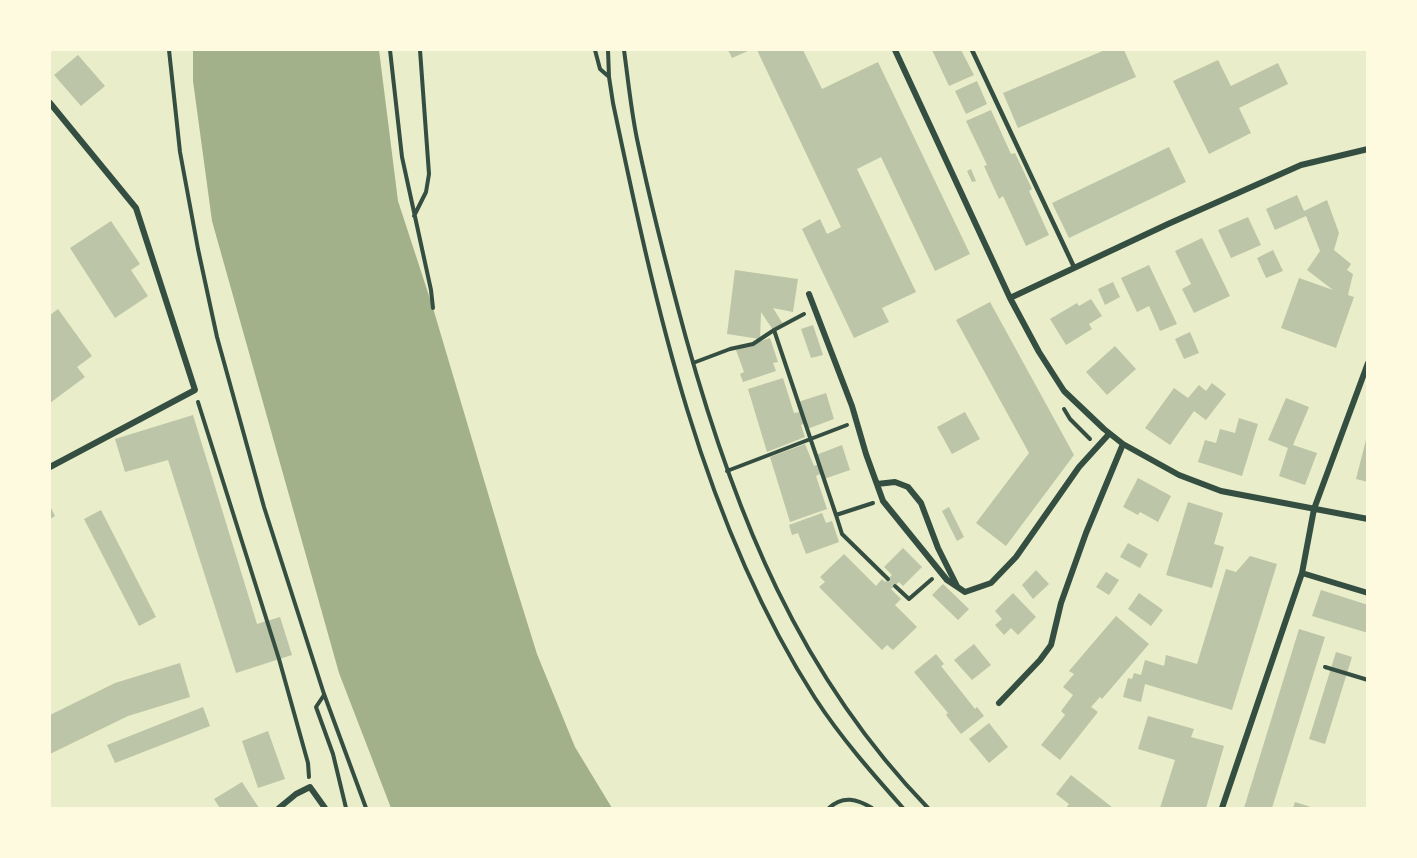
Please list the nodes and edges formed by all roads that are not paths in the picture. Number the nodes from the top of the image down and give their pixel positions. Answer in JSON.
{"nodes":[{"id":1,"x":895,"y":50,"type":"edge"},
{"id":2,"x":972,"y":50,"type":"edge"},
{"id":3,"x":50,"y":103,"type":"edge"},
{"id":4,"x":1368,"y":149,"type":"edge"},
{"id":5,"x":1074,"y":267,"type":"junction"},
{"id":6,"x":809,"y":294,"type":"dead end"},
{"id":7,"x":1010,"y":297,"type":"junction"},
{"id":8,"x":1368,"y":363,"type":"edge"},
{"id":9,"x":1109,"y":434,"type":"junction"},
{"id":10,"x":1123,"y":444,"type":"junction"},
{"id":11,"x":50,"y":467,"type":"edge"},
{"id":12,"x":877,"y":484,"type":"junction"},
{"id":13,"x":1314,"y":509,"type":"junction"},
{"id":14,"x":1368,"y":519,"type":"edge"},
{"id":15,"x":1302,"y":573,"type":"junction"},
{"id":16,"x":958,"y":587,"type":"junction"},
{"id":17,"x":1368,"y":593,"type":"edge"},
{"id":18,"x":999,"y":704,"type":"dead end"},
{"id":19,"x":279,"y":808,"type":"edge"},
{"id":20,"x":325,"y":808,"type":"edge"},
{"id":21,"x":1222,"y":808,"type":"edge"}],
"edges":[{"from":1,"to":7,"type":"street"},
{"from":2,"to":5,"type":"lane"},
{"from":3,"to":11,"type":"street"},
{"from":4,"to":5,"type":"street"},
{"from":5,"to":7,"type":"street"},
{"from":6,"to":12,"type":"street"},
{"from":7,"to":9,"type":"street"},
{"from":8,"to":13,"type":"street"},
{"from":9,"to":10,"type":"street"},
{"from":9,"to":16,"type":"street"},
{"from":10,"to":13,"type":"street"},
{"from":10,"to":18,"type":"street"},
{"from":12,"to":16,"type":"street"},
{"from":12,"to":16,"type":"street"},
{"from":13,"to":14,"type":"street"},
{"from":13,"to":15,"type":"street"},
{"from":15,"to":17,"type":"street"},
{"from":15,"to":21,"type":"street"},
{"from":19,"to":20,"type":"street"}]}
